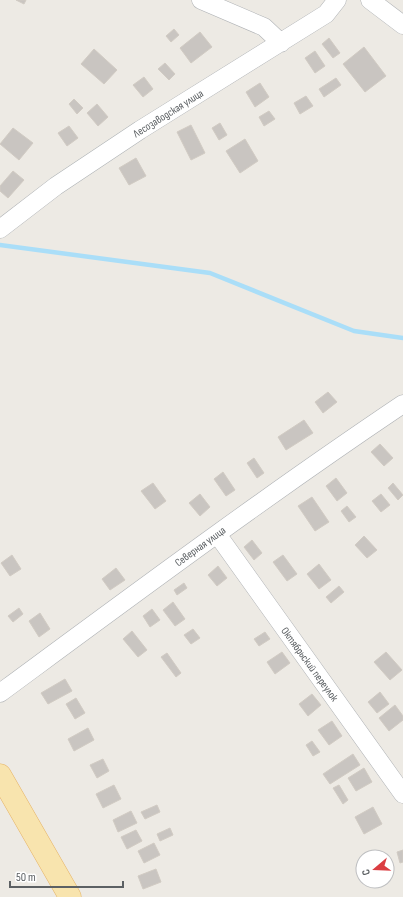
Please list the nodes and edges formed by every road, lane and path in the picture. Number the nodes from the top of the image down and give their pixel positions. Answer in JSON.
{"nodes":[{"id":1,"x":201,"y":0,"type":"edge"},
{"id":2,"x":337,"y":0,"type":"edge"},
{"id":3,"x":370,"y":0,"type":"edge"},
{"id":4,"x":403,"y":25,"type":"edge"},
{"id":5,"x":281,"y":43,"type":"junction"},
{"id":6,"x":0,"y":229,"type":"edge"},
{"id":7,"x":403,"y":404,"type":"edge"},
{"id":8,"x":216,"y":534,"type":"junction"},
{"id":9,"x":0,"y":693,"type":"edge"},
{"id":10,"x":0,"y":775,"type":"edge"},
{"id":11,"x":403,"y":794,"type":"edge"},
{"id":12,"x":70,"y":897,"type":"edge"}],
"edges":[{"from":1,"to":5,"type":"street"},
{"from":2,"to":5,"type":"street","name":"Лесозаводская улица"},
{"from":3,"to":4,"type":"street"},
{"from":5,"to":6,"type":"street","name":"Лесозаводская улица"},
{"from":7,"to":8,"type":"street","name":"Северная улица"},
{"from":8,"to":9,"type":"street","name":"Северная улица"},
{"from":8,"to":11,"type":"street","name":"Октябрьский переулок"},
{"from":10,"to":12,"type":"main road"}]}
